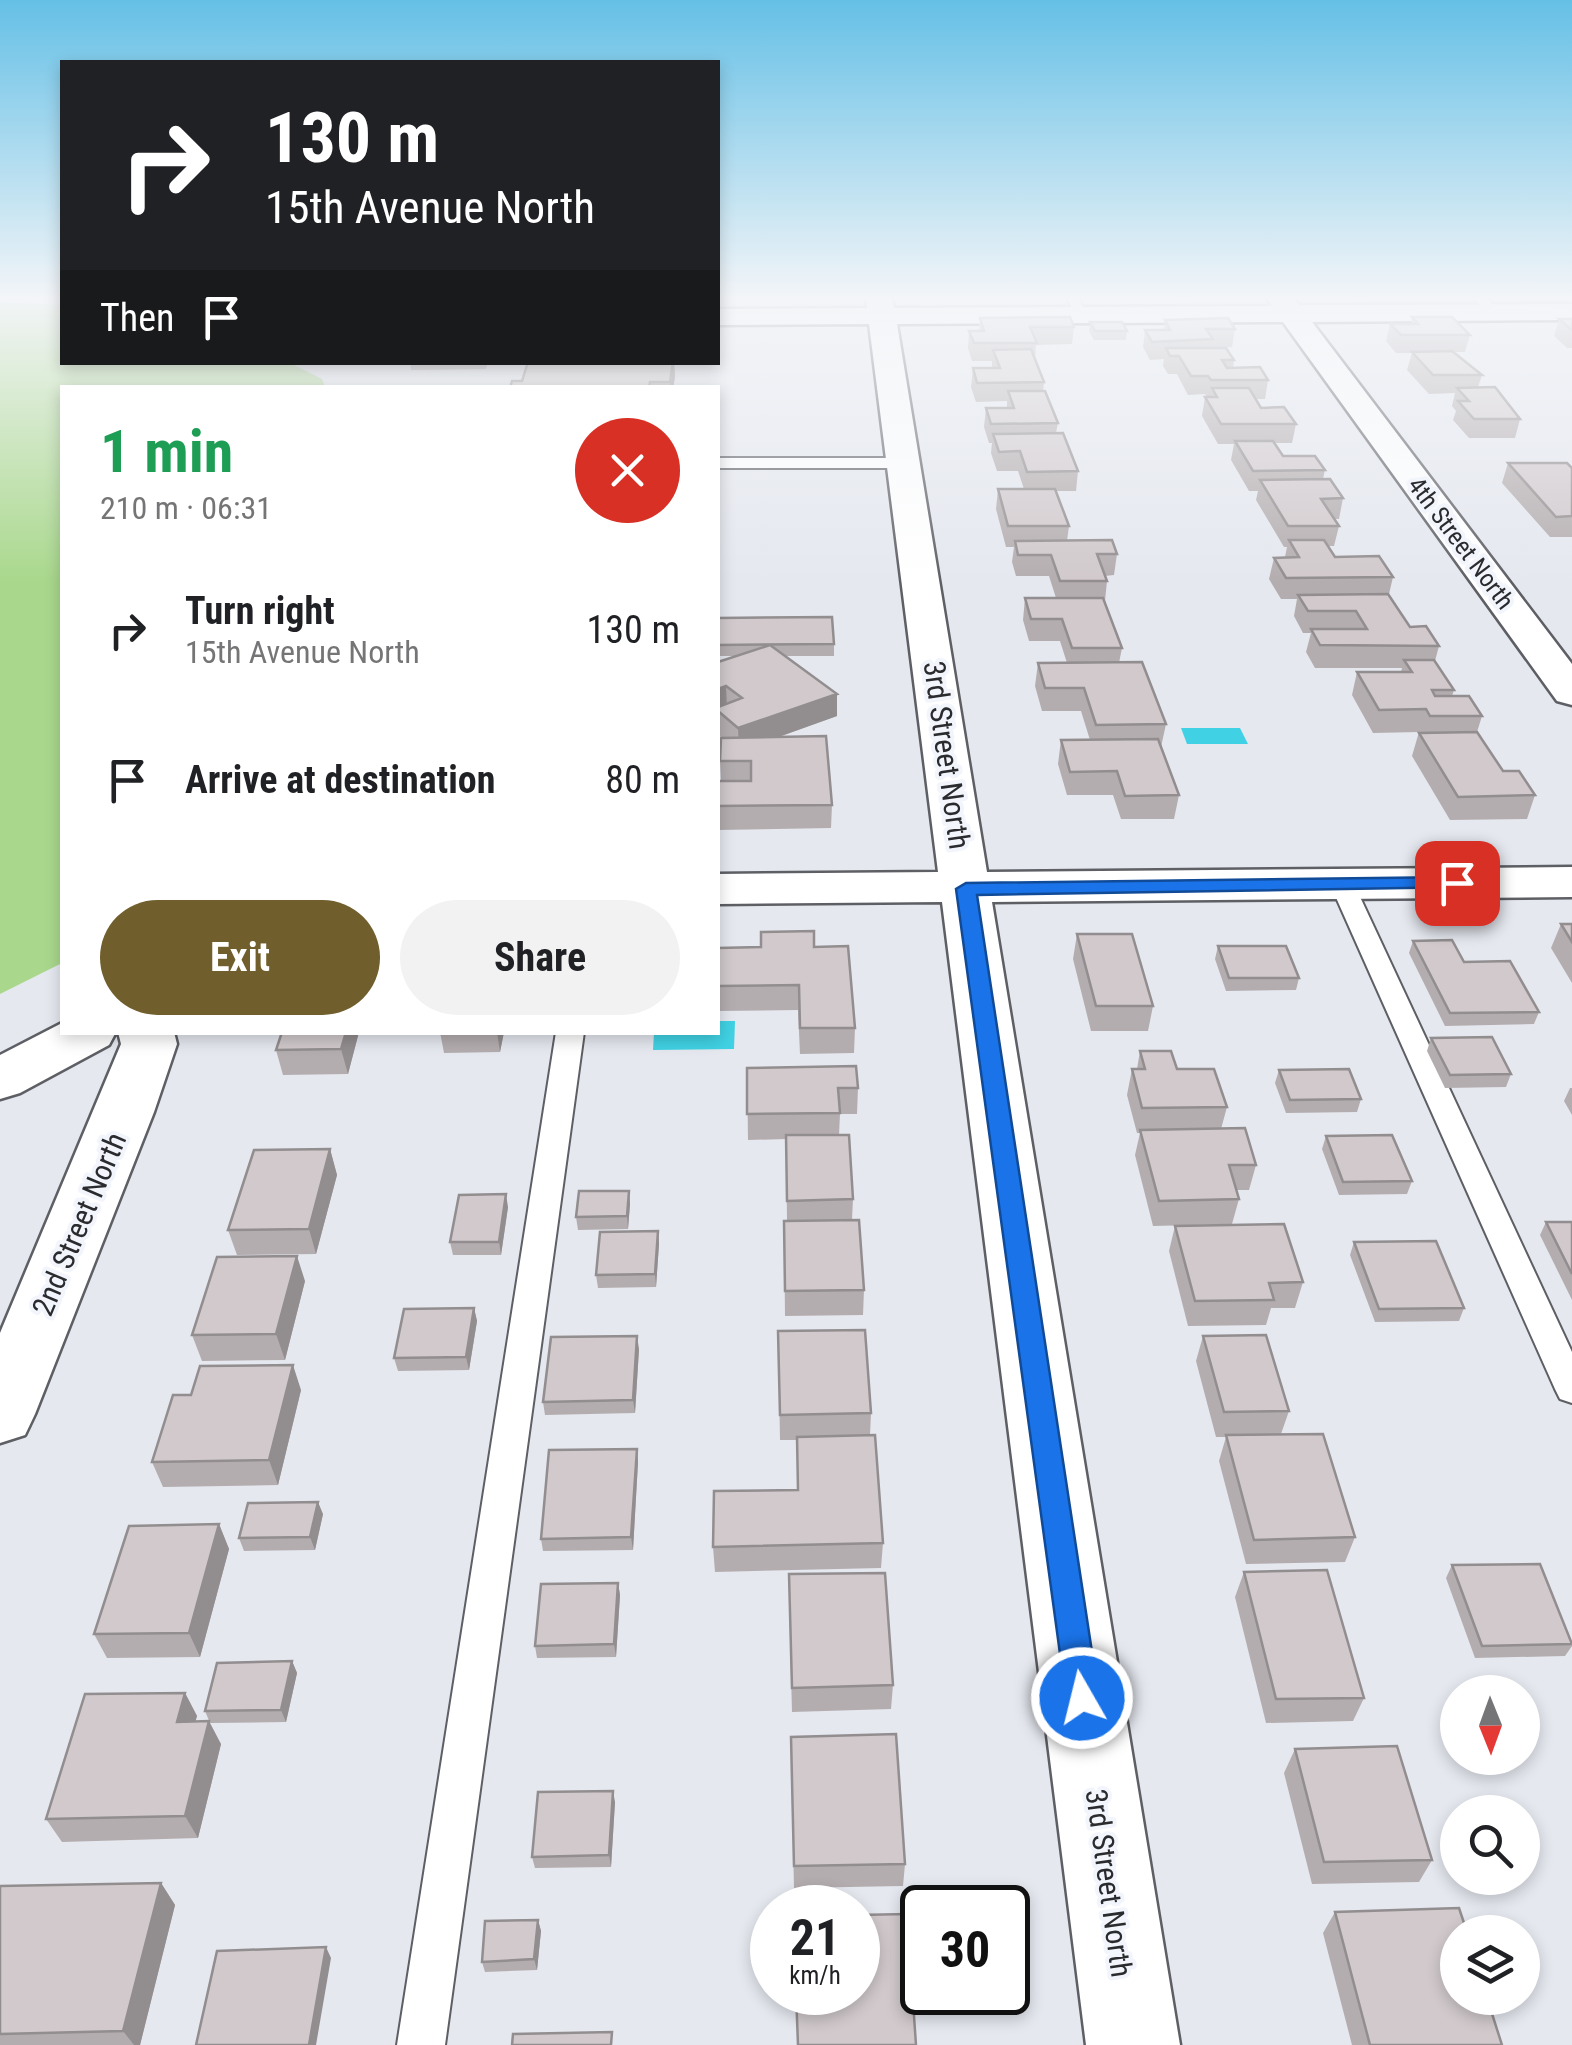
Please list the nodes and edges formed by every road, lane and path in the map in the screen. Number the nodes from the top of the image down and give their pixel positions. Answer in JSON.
{"nodes":[{"id":1,"x":895,"y":392,"type":"edge"},
{"id":2,"x":1351,"y":392,"type":"edge"},
{"id":3,"x":720,"y":463,"type":"edge"},
{"id":4,"x":906,"y":463,"type":"junction"},
{"id":5,"x":1572,"y":692,"type":"edge"},
{"id":6,"x":1572,"y":882,"type":"edge"},
{"id":7,"x":1342,"y":884,"type":"junction"},
{"id":8,"x":720,"y":889,"type":"edge"},
{"id":9,"x":966,"y":889,"type":"junction"},
{"id":10,"x":82,"y":1035,"type":"edge"},
{"id":11,"x":147,"y":1035,"type":"edge"},
{"id":12,"x":570,"y":1035,"type":"edge"},
{"id":13,"x":0,"y":1079,"type":"edge"},
{"id":14,"x":1572,"y":1389,"type":"edge"},
{"id":15,"x":0,"y":1414,"type":"edge"},
{"id":16,"x":421,"y":2045,"type":"edge"},
{"id":17,"x":1132,"y":2045,"type":"edge"}],
"edges":[{"from":1,"to":4,"type":"street","name":"3rd Street North"},
{"from":2,"to":5,"type":"street","name":"4th Street North"},
{"from":3,"to":4,"type":"lane"},
{"from":4,"to":9,"type":"street","name":"3rd Street North"},
{"from":6,"to":7,"type":"street"},
{"from":7,"to":9,"type":"street"},
{"from":7,"to":14,"type":"lane"},
{"from":8,"to":9,"type":"street"},
{"from":9,"to":17,"type":"street","name":"3rd Street North"},
{"from":10,"to":13,"type":"street"},
{"from":11,"to":15,"type":"street","name":"2nd Street North"},
{"from":12,"to":16,"type":"lane"}]}
